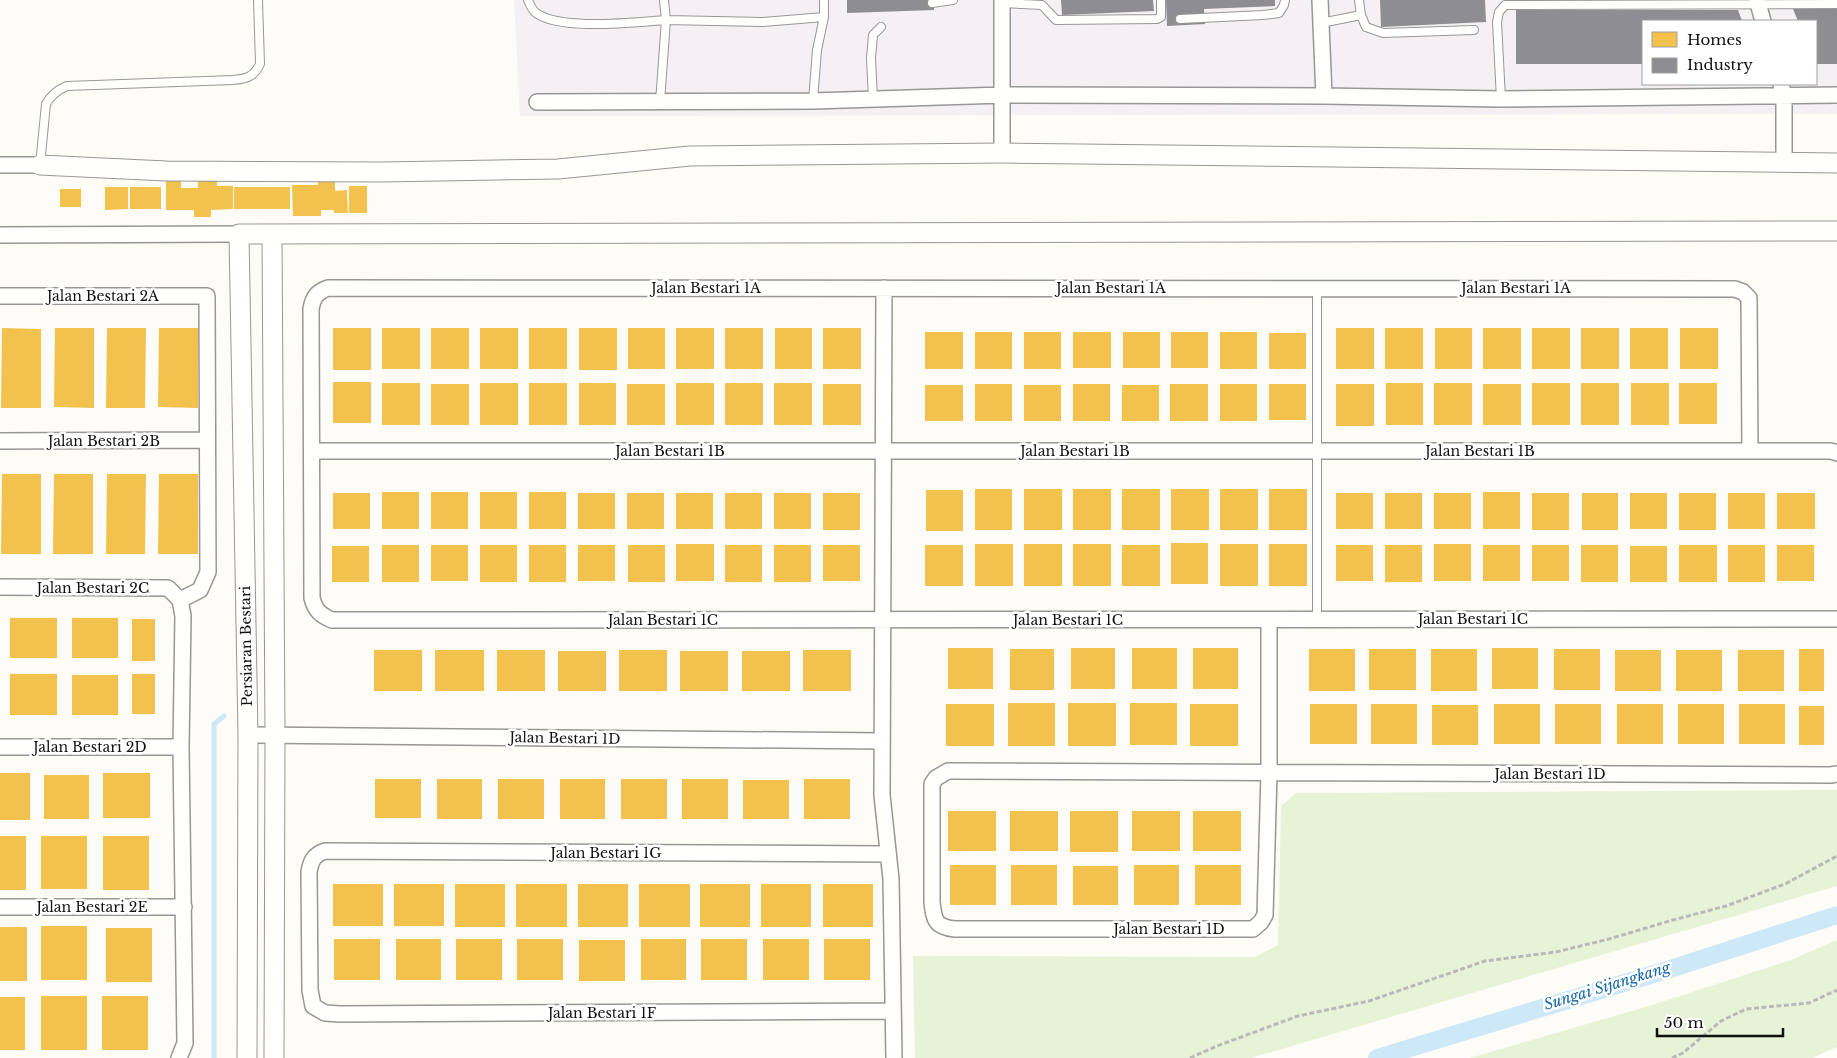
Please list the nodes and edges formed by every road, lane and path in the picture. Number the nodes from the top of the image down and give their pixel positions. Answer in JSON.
{"nodes":[{"id":1,"x":258,"y":0,"type":"edge"},
{"id":2,"x":528,"y":0,"type":"edge"},
{"id":3,"x":664,"y":0,"type":"edge"},
{"id":4,"x":824,"y":0,"type":"edge"},
{"id":5,"x":953,"y":0,"type":"edge"},
{"id":6,"x":1161,"y":0,"type":"edge"},
{"id":7,"x":1285,"y":0,"type":"edge"},
{"id":8,"x":1320,"y":0,"type":"edge"},
{"id":9,"x":1359,"y":0,"type":"edge"},
{"id":10,"x":1002,"y":2,"type":"edge"},
{"id":11,"x":1758,"y":2,"type":"edge"},
{"id":12,"x":932,"y":4,"type":"dead end"},
{"id":13,"x":1837,"y":4,"type":"edge"},
{"id":14,"x":1361,"y":15,"type":"junction"},
{"id":15,"x":824,"y":16,"type":"junction"},
{"id":16,"x":1180,"y":19,"type":"dead end"},
{"id":17,"x":666,"y":20,"type":"junction"},
{"id":18,"x":1763,"y":20,"type":"edge"},
{"id":19,"x":1321,"y":23,"type":"junction"},
{"id":20,"x":882,"y":27,"type":"dead end"},
{"id":21,"x":1474,"y":30,"type":"dead end"},
{"id":22,"x":1783,"y":90,"type":"edge"},
{"id":23,"x":1837,"y":95,"type":"edge"},
{"id":24,"x":1003,"y":96,"type":"junction"},
{"id":25,"x":1324,"y":96,"type":"junction"},
{"id":26,"x":873,"y":99,"type":"junction"},
{"id":27,"x":1501,"y":99,"type":"junction"},
{"id":28,"x":813,"y":101,"type":"junction"},
{"id":29,"x":537,"y":102,"type":"dead end"},
{"id":30,"x":660,"y":103,"type":"junction"},
{"id":31,"x":1002,"y":153,"type":"junction"},
{"id":32,"x":1784,"y":162,"type":"junction"},
{"id":33,"x":1837,"y":163,"type":"edge"},
{"id":34,"x":0,"y":165,"type":"edge"},
{"id":35,"x":40,"y":165,"type":"junction"},
{"id":36,"x":1837,"y":231,"type":"edge"},
{"id":37,"x":239,"y":234,"type":"junction"},
{"id":38,"x":272,"y":234,"type":"junction"},
{"id":39,"x":0,"y":235,"type":"edge"},
{"id":40,"x":884,"y":288,"type":"junction"},
{"id":41,"x":1317,"y":288,"type":"junction"},
{"id":42,"x":0,"y":296,"type":"edge"},
{"id":43,"x":207,"y":440,"type":"junction"},
{"id":44,"x":0,"y":441,"type":"edge"},
{"id":45,"x":312,"y":451,"type":"junction"},
{"id":46,"x":884,"y":451,"type":"junction"},
{"id":47,"x":1317,"y":451,"type":"junction"},
{"id":48,"x":1750,"y":451,"type":"junction"},
{"id":49,"x":1837,"y":453,"type":"edge"},
{"id":50,"x":0,"y":587,"type":"edge"},
{"id":51,"x":180,"y":600,"type":"junction"},
{"id":52,"x":1837,"y":619,"type":"edge"},
{"id":53,"x":882,"y":620,"type":"junction"},
{"id":54,"x":1269,"y":620,"type":"junction"},
{"id":55,"x":1317,"y":620,"type":"junction"},
{"id":56,"x":248,"y":735,"type":"junction"},
{"id":57,"x":275,"y":736,"type":"junction"},
{"id":58,"x":882,"y":742,"type":"junction"},
{"id":59,"x":0,"y":746,"type":"edge"},
{"id":60,"x":181,"y":747,"type":"junction"},
{"id":61,"x":1268,"y":773,"type":"junction"},
{"id":62,"x":1834,"y":775,"type":"edge"},
{"id":63,"x":888,"y":854,"type":"junction"},
{"id":64,"x":1837,"y":856,"type":"edge"},
{"id":65,"x":0,"y":907,"type":"edge"},
{"id":66,"x":184,"y":907,"type":"junction"},
{"id":67,"x":1837,"y":990,"type":"edge"},
{"id":68,"x":313,"y":1006,"type":"joint"},
{"id":69,"x":892,"y":1011,"type":"junction"},
{"id":70,"x":179,"y":1058,"type":"edge"},
{"id":71,"x":246,"y":1058,"type":"edge"},
{"id":72,"x":274,"y":1058,"type":"edge"},
{"id":73,"x":894,"y":1058,"type":"edge"},
{"id":74,"x":1190,"y":1058,"type":"edge"},
{"id":75,"x":1672,"y":1058,"type":"edge"}],
"edges":[{"from":1,"to":35,"type":"lane"},
{"from":2,"to":17,"type":"lane"},
{"from":3,"to":17,"type":"lane"},
{"from":4,"to":15,"type":"lane"},
{"from":5,"to":12,"type":"lane"},
{"from":6,"to":10,"type":"lane"},
{"from":7,"to":16,"type":"lane"},
{"from":8,"to":19,"type":"street"},
{"from":9,"to":14,"type":"lane"},
{"from":10,"to":24,"type":"street"},
{"from":11,"to":13,"type":"lane"},
{"from":11,"to":18,"type":"street"},
{"from":11,"to":27,"type":"lane"},
{"from":14,"to":19,"type":"lane"},
{"from":14,"to":21,"type":"lane"},
{"from":15,"to":17,"type":"lane"},
{"from":15,"to":28,"type":"lane"},
{"from":17,"to":30,"type":"lane"},
{"from":19,"to":25,"type":"street"},
{"from":20,"to":26,"type":"lane"},
{"from":22,"to":23,"type":"street"},
{"from":22,"to":27,"type":"street"},
{"from":22,"to":32,"type":"street"},
{"from":24,"to":25,"type":"street"},
{"from":24,"to":26,"type":"street"},
{"from":24,"to":31,"type":"street"},
{"from":25,"to":27,"type":"street"},
{"from":26,"to":28,"type":"street"},
{"from":28,"to":30,"type":"street"},
{"from":29,"to":30,"type":"street"},
{"from":31,"to":32,"type":"street"},
{"from":31,"to":35,"type":"street"},
{"from":32,"to":33,"type":"street"},
{"from":34,"to":35,"type":"street"},
{"from":36,"to":38,"type":"street"},
{"from":37,"to":38,"type":"street"},
{"from":37,"to":39,"type":"street"},
{"from":37,"to":56,"type":"street","name":"Persiaran Bestari"},
{"from":38,"to":57,"type":"street","name":"Persiaran Bestari"},
{"from":40,"to":41,"type":"street","name":"Jalan Bestari 1A"},
{"from":40,"to":45,"type":"street","name":"Jalan Bestari 1A"},
{"from":40,"to":46,"type":"street"},
{"from":41,"to":47,"type":"lane"},
{"from":41,"to":48,"type":"street","name":"Jalan Bestari 1A"},
{"from":42,"to":43,"type":"street","name":"Jalan Bestari 2A"},
{"from":43,"to":44,"type":"street","name":"Jalan Bestari 2B"},
{"from":43,"to":51,"type":"street"},
{"from":45,"to":46,"type":"street","name":"Jalan Bestari 1B"},
{"from":45,"to":53,"type":"street","name":"Jalan Bestari 1C"},
{"from":46,"to":47,"type":"street","name":"Jalan Bestari 1B"},
{"from":46,"to":53,"type":"street"},
{"from":47,"to":48,"type":"street","name":"Jalan Bestari 1B"},
{"from":47,"to":55,"type":"lane"},
{"from":48,"to":49,"type":"street","name":"Jalan Bestari 1B"},
{"from":50,"to":51,"type":"street","name":"Jalan Bestari 2C"},
{"from":51,"to":60,"type":"street"},
{"from":52,"to":55,"type":"street","name":"Jalan Bestari 1C"},
{"from":53,"to":54,"type":"street","name":"Jalan Bestari 1C"},
{"from":53,"to":58,"type":"street"},
{"from":54,"to":55,"type":"street","name":"Jalan Bestari 1C"},
{"from":54,"to":61,"type":"street"},
{"from":56,"to":57,"type":"street","name":"Jalan Bestari 1D"},
{"from":56,"to":71,"type":"street","name":"Persiaran Bestari"},
{"from":57,"to":58,"type":"street","name":"Jalan Bestari 1D"},
{"from":57,"to":72,"type":"street","name":"Persiaran Bestari"},
{"from":58,"to":63,"type":"street"},
{"from":59,"to":60,"type":"street","name":"Jalan Bestari 2D"},
{"from":60,"to":66,"type":"street"},
{"from":61,"to":61,"type":"street","name":"Jalan Bestari 1D"},
{"from":61,"to":62,"type":"street","name":"Jalan Bestari 1D"},
{"from":63,"to":68,"type":"street","name":"Jalan Bestari 1G"},
{"from":63,"to":69,"type":"street"},
{"from":64,"to":74,"type":"path"},
{"from":65,"to":66,"type":"street","name":"Jalan Bestari 2E"},
{"from":66,"to":70,"type":"street"},
{"from":67,"to":75,"type":"path"},
{"from":68,"to":69,"type":"street","name":"Jalan Bestari 1F"},
{"from":69,"to":73,"type":"street"}]}
